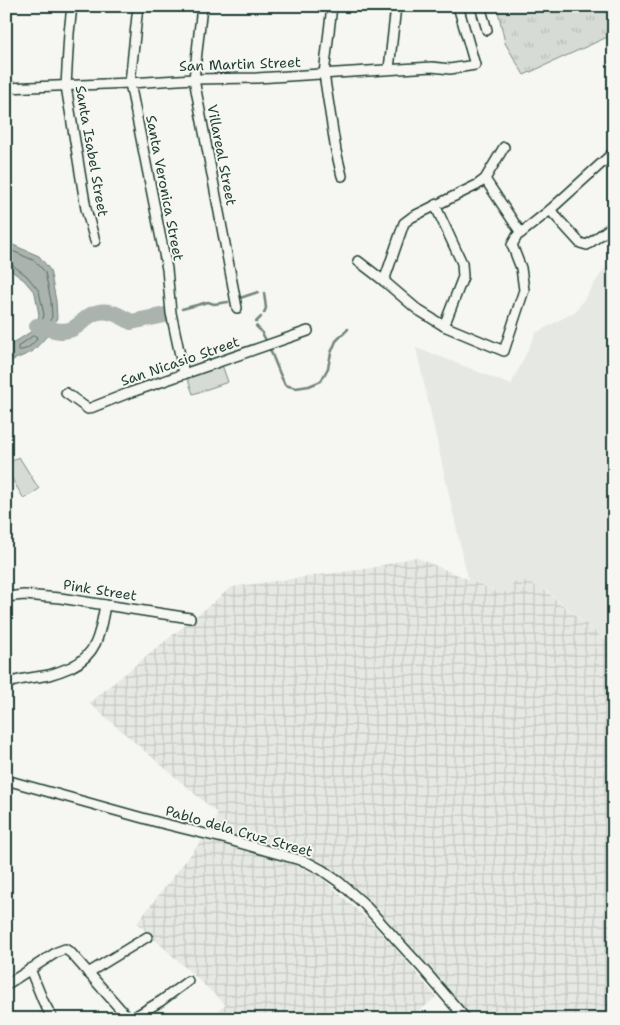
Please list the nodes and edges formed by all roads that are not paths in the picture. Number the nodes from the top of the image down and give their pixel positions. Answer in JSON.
{"nodes":[{"id":1,"x":72,"y":6,"type":"edge"},
{"id":2,"x":138,"y":6,"type":"edge"},
{"id":3,"x":202,"y":6,"type":"edge"},
{"id":4,"x":332,"y":6,"type":"edge"},
{"id":5,"x":396,"y":6,"type":"edge"},
{"id":6,"x":458,"y":6,"type":"edge"},
{"id":7,"x":480,"y":6,"type":"edge"},
{"id":8,"x":487,"y":30,"type":"dead end"},
{"id":9,"x":389,"y":69,"type":"junction"},
{"id":10,"x":324,"y":74,"type":"junction"},
{"id":11,"x":194,"y":79,"type":"junction"},
{"id":12,"x":130,"y":83,"type":"junction"},
{"id":13,"x":66,"y":86,"type":"junction"},
{"id":14,"x":6,"y":88,"type":"edge"},
{"id":15,"x":504,"y":147,"type":"dead end"},
{"id":16,"x":614,"y":152,"type":"edge"},
{"id":17,"x":342,"y":176,"type":"dead end"},
{"id":18,"x":485,"y":179,"type":"junction"},
{"id":19,"x":434,"y":205,"type":"junction"},
{"id":20,"x":550,"y":210,"type":"junction"},
{"id":21,"x":614,"y":225,"type":"edge"},
{"id":22,"x":521,"y":232,"type":"junction"},
{"id":23,"x":95,"y":241,"type":"dead end"},
{"id":24,"x":358,"y":261,"type":"dead end"},
{"id":25,"x":384,"y":281,"type":"junction"},
{"id":26,"x":237,"y":308,"type":"dead end"},
{"id":27,"x":444,"y":326,"type":"junction"},
{"id":28,"x":308,"y":331,"type":"dead end"},
{"id":29,"x":184,"y":374,"type":"junction"},
{"id":30,"x":66,"y":393,"type":"dead end"},
{"id":31,"x":6,"y":597,"type":"edge"},
{"id":32,"x":105,"y":605,"type":"junction"},
{"id":33,"x":190,"y":618,"type":"dead end"},
{"id":34,"x":6,"y":684,"type":"edge"},
{"id":35,"x":6,"y":780,"type":"edge"},
{"id":36,"x":147,"y":937,"type":"dead end"},
{"id":37,"x":30,"y":969,"type":"junction"},
{"id":38,"x":88,"y":973,"type":"junction"},
{"id":39,"x":188,"y":981,"type":"dead end"},
{"id":40,"x":6,"y":985,"type":"edge"},
{"id":41,"x":53,"y":1019,"type":"edge"},
{"id":42,"x":130,"y":1019,"type":"edge"},
{"id":43,"x":466,"y":1019,"type":"edge"}],
"edges":[{"from":1,"to":13,"type":"street","name":"Santa Isabel Street"},
{"from":2,"to":12,"type":"street","name":"Santa Veronica Street"},
{"from":3,"to":11,"type":"street","name":"Villareal Street"},
{"from":4,"to":10,"type":"street"},
{"from":5,"to":9,"type":"street"},
{"from":6,"to":9,"type":"street","name":"San Martin Street"},
{"from":7,"to":8,"type":"street"},
{"from":9,"to":10,"type":"street","name":"San Martin Street"},
{"from":10,"to":11,"type":"street","name":"San Martin Street"},
{"from":10,"to":17,"type":"street"},
{"from":11,"to":12,"type":"street","name":"San Martin Street"},
{"from":11,"to":26,"type":"street","name":"Villareal Street"},
{"from":12,"to":13,"type":"street","name":"San Martin Street"},
{"from":12,"to":29,"type":"street","name":"Santa Veronica Street"},
{"from":13,"to":14,"type":"street","name":"San Martin Street"},
{"from":13,"to":23,"type":"street","name":"Santa Isabel Street"},
{"from":15,"to":18,"type":"street"},
{"from":16,"to":20,"type":"street"},
{"from":18,"to":19,"type":"street"},
{"from":18,"to":22,"type":"street"},
{"from":19,"to":25,"type":"street"},
{"from":19,"to":27,"type":"street"},
{"from":20,"to":21,"type":"street"},
{"from":20,"to":22,"type":"street"},
{"from":22,"to":27,"type":"street"},
{"from":24,"to":25,"type":"street"},
{"from":25,"to":27,"type":"street"},
{"from":28,"to":29,"type":"street","name":"San Nicasio Street"},
{"from":29,"to":30,"type":"street","name":"San Nicasio Street"},
{"from":31,"to":32,"type":"street","name":"Pink Street"},
{"from":32,"to":33,"type":"street","name":"Pink Street"},
{"from":32,"to":34,"type":"street"},
{"from":35,"to":43,"type":"street","name":"Pablo dela Cruz Street"},
{"from":36,"to":38,"type":"street"},
{"from":37,"to":38,"type":"street"},
{"from":37,"to":40,"type":"street"},
{"from":37,"to":41,"type":"street"},
{"from":38,"to":42,"type":"street"},
{"from":39,"to":42,"type":"street"}]}
